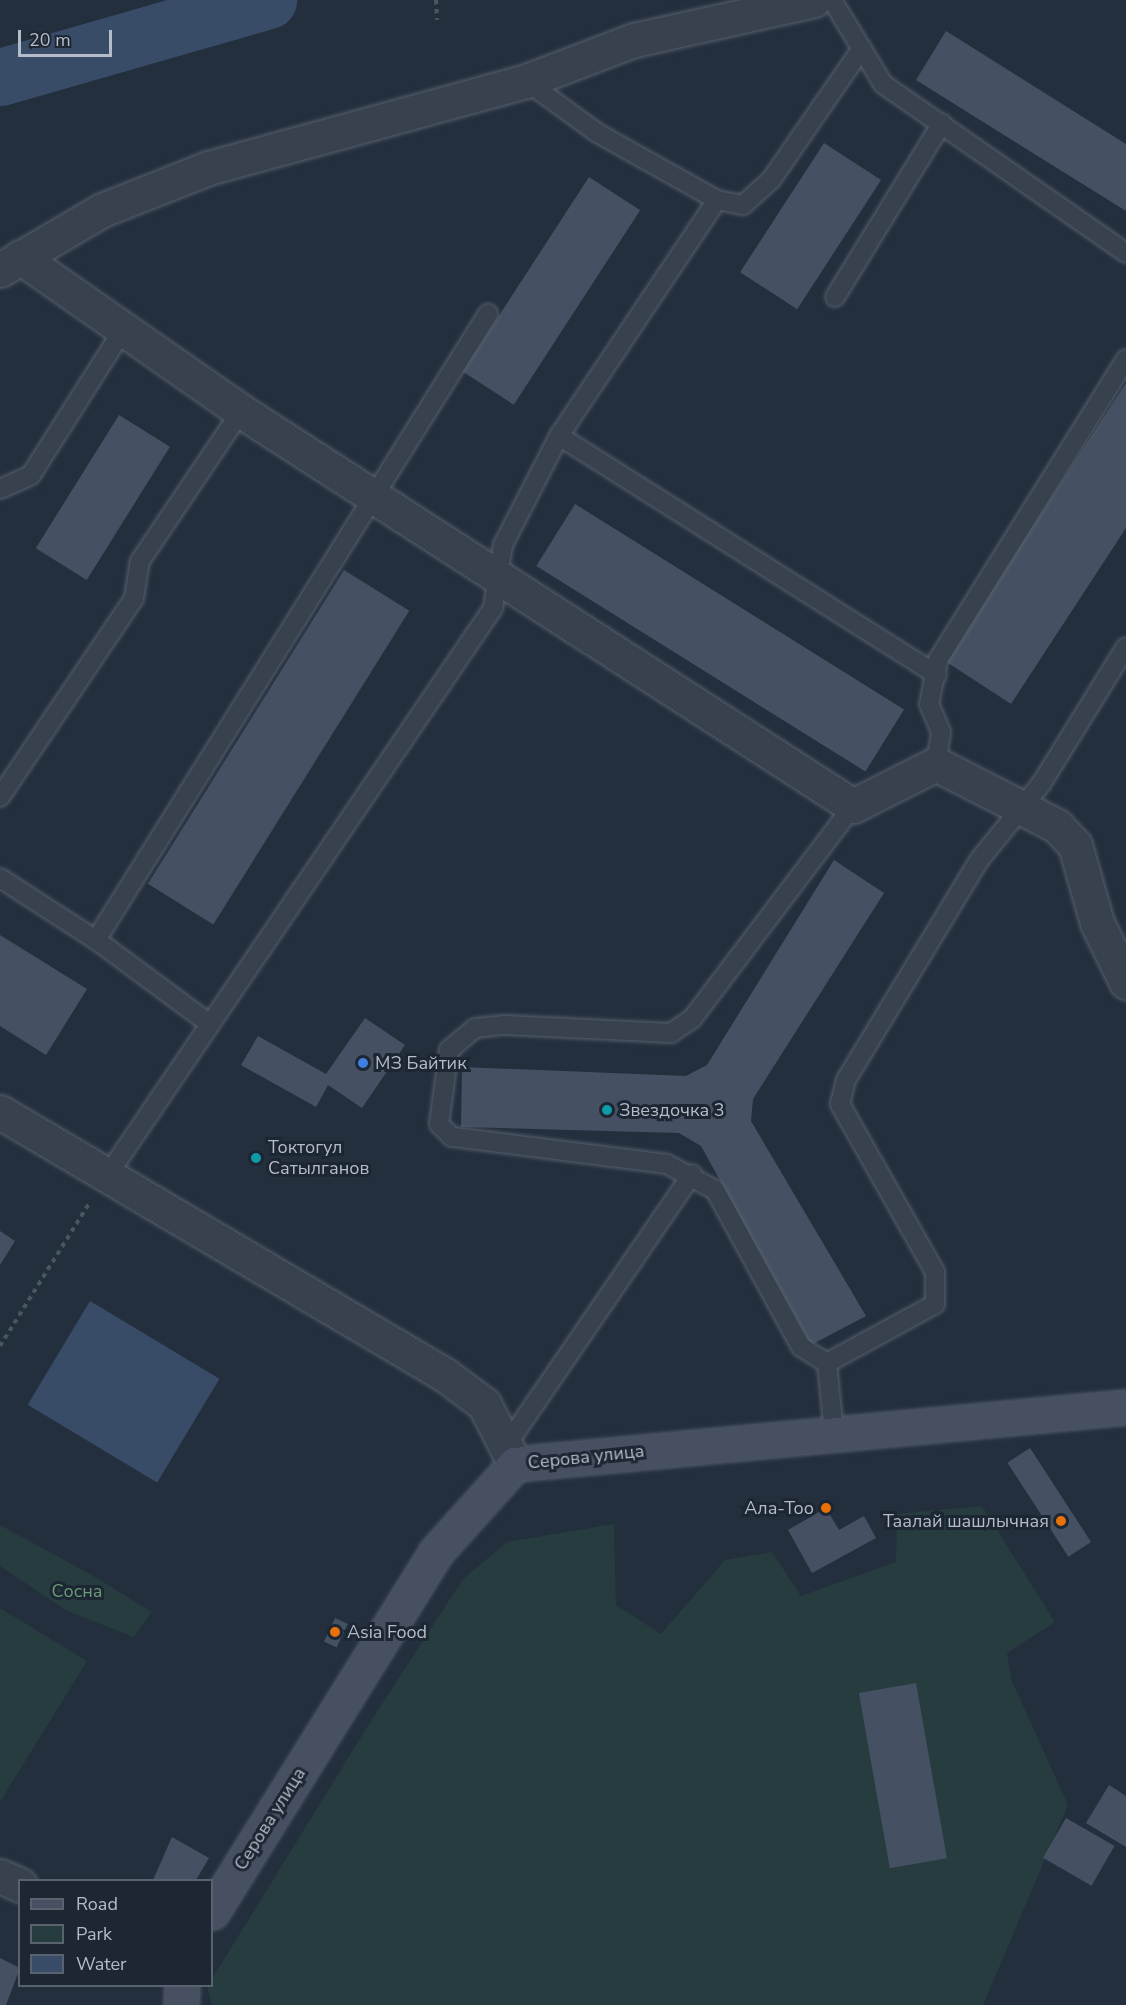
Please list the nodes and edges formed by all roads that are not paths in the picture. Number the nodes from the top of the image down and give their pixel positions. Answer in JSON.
{"nodes":[{"id":1,"x":814,"y":0,"type":"edge"},
{"id":2,"x":832,"y":0,"type":"edge"},
{"id":3,"x":862,"y":48,"type":"junction"},
{"id":4,"x":526,"y":81,"type":"junction"},
{"id":5,"x":942,"y":123,"type":"junction"},
{"id":6,"x":717,"y":200,"type":"junction"},
{"id":7,"x":1126,"y":253,"type":"edge"},
{"id":8,"x":10,"y":264,"type":"edge"},
{"id":9,"x":835,"y":297,"type":"dead end"},
{"id":10,"x":488,"y":314,"type":"dead end"},
{"id":11,"x":123,"y":330,"type":"junction"},
{"id":12,"x":1126,"y":359,"type":"edge"},
{"id":13,"x":241,"y":411,"type":"junction"},
{"id":14,"x":559,"y":436,"type":"junction"},
{"id":15,"x":0,"y":489,"type":"edge"},
{"id":16,"x":371,"y":494,"type":"junction"},
{"id":17,"x":498,"y":577,"type":"junction"},
{"id":18,"x":1126,"y":648,"type":"edge"},
{"id":19,"x":937,"y":675,"type":"junction"},
{"id":20,"x":936,"y":764,"type":"junction"},
{"id":21,"x":0,"y":797,"type":"edge"},
{"id":22,"x":853,"y":806,"type":"junction"},
{"id":23,"x":1020,"y":810,"type":"junction"},
{"id":24,"x":0,"y":878,"type":"edge"},
{"id":25,"x":96,"y":940,"type":"junction"},
{"id":26,"x":1126,"y":982,"type":"edge"},
{"id":27,"x":207,"y":1022,"type":"junction"},
{"id":28,"x":0,"y":1112,"type":"edge"},
{"id":29,"x":692,"y":1174,"type":"junction"},
{"id":30,"x":105,"y":1179,"type":"junction"},
{"id":31,"x":827,"y":1363,"type":"junction"},
{"id":32,"x":1126,"y":1407,"type":"edge"},
{"id":33,"x":834,"y":1433,"type":"junction"},
{"id":34,"x":512,"y":1453,"type":"junction"},
{"id":35,"x":0,"y":1875,"type":"edge"},
{"id":36,"x":18,"y":1884,"type":"edge"},
{"id":37,"x":213,"y":1910,"type":"edge"},
{"id":38,"x":182,"y":1987,"type":"edge"},
{"id":39,"x":181,"y":2005,"type":"edge"}],
"edges":[{"from":1,"to":4,"type":"street"},
{"from":2,"to":3,"type":"lane"},
{"from":3,"to":5,"type":"lane"},
{"from":3,"to":6,"type":"lane"},
{"from":4,"to":6,"type":"lane"},
{"from":4,"to":8,"type":"street"},
{"from":5,"to":7,"type":"lane"},
{"from":5,"to":9,"type":"lane"},
{"from":6,"to":14,"type":"lane"},
{"from":8,"to":11,"type":"street"},
{"from":10,"to":16,"type":"lane"},
{"from":11,"to":13,"type":"street"},
{"from":11,"to":15,"type":"lane"},
{"from":12,"to":19,"type":"lane"},
{"from":13,"to":16,"type":"street"},
{"from":13,"to":21,"type":"lane"},
{"from":14,"to":17,"type":"lane"},
{"from":14,"to":19,"type":"lane"},
{"from":16,"to":17,"type":"street"},
{"from":16,"to":25,"type":"lane"},
{"from":17,"to":22,"type":"street"},
{"from":17,"to":27,"type":"lane"},
{"from":18,"to":23,"type":"lane"},
{"from":19,"to":20,"type":"lane"},
{"from":20,"to":22,"type":"street"},
{"from":20,"to":23,"type":"street"},
{"from":22,"to":29,"type":"lane"},
{"from":23,"to":26,"type":"street"},
{"from":23,"to":31,"type":"lane"},
{"from":24,"to":25,"type":"lane"},
{"from":25,"to":27,"type":"lane"},
{"from":27,"to":30,"type":"lane"},
{"from":28,"to":30,"type":"street"},
{"from":29,"to":31,"type":"lane"},
{"from":29,"to":34,"type":"lane"},
{"from":30,"to":34,"type":"street"},
{"from":31,"to":33,"type":"lane"},
{"from":32,"to":33,"type":"main road","name":"Серова улица"},
{"from":33,"to":34,"type":"main road","name":"Серова улица"},
{"from":34,"to":37,"type":"main road","name":"Серова улица"},
{"from":35,"to":36,"type":"street"},
{"from":38,"to":39,"type":"main road"}]}
